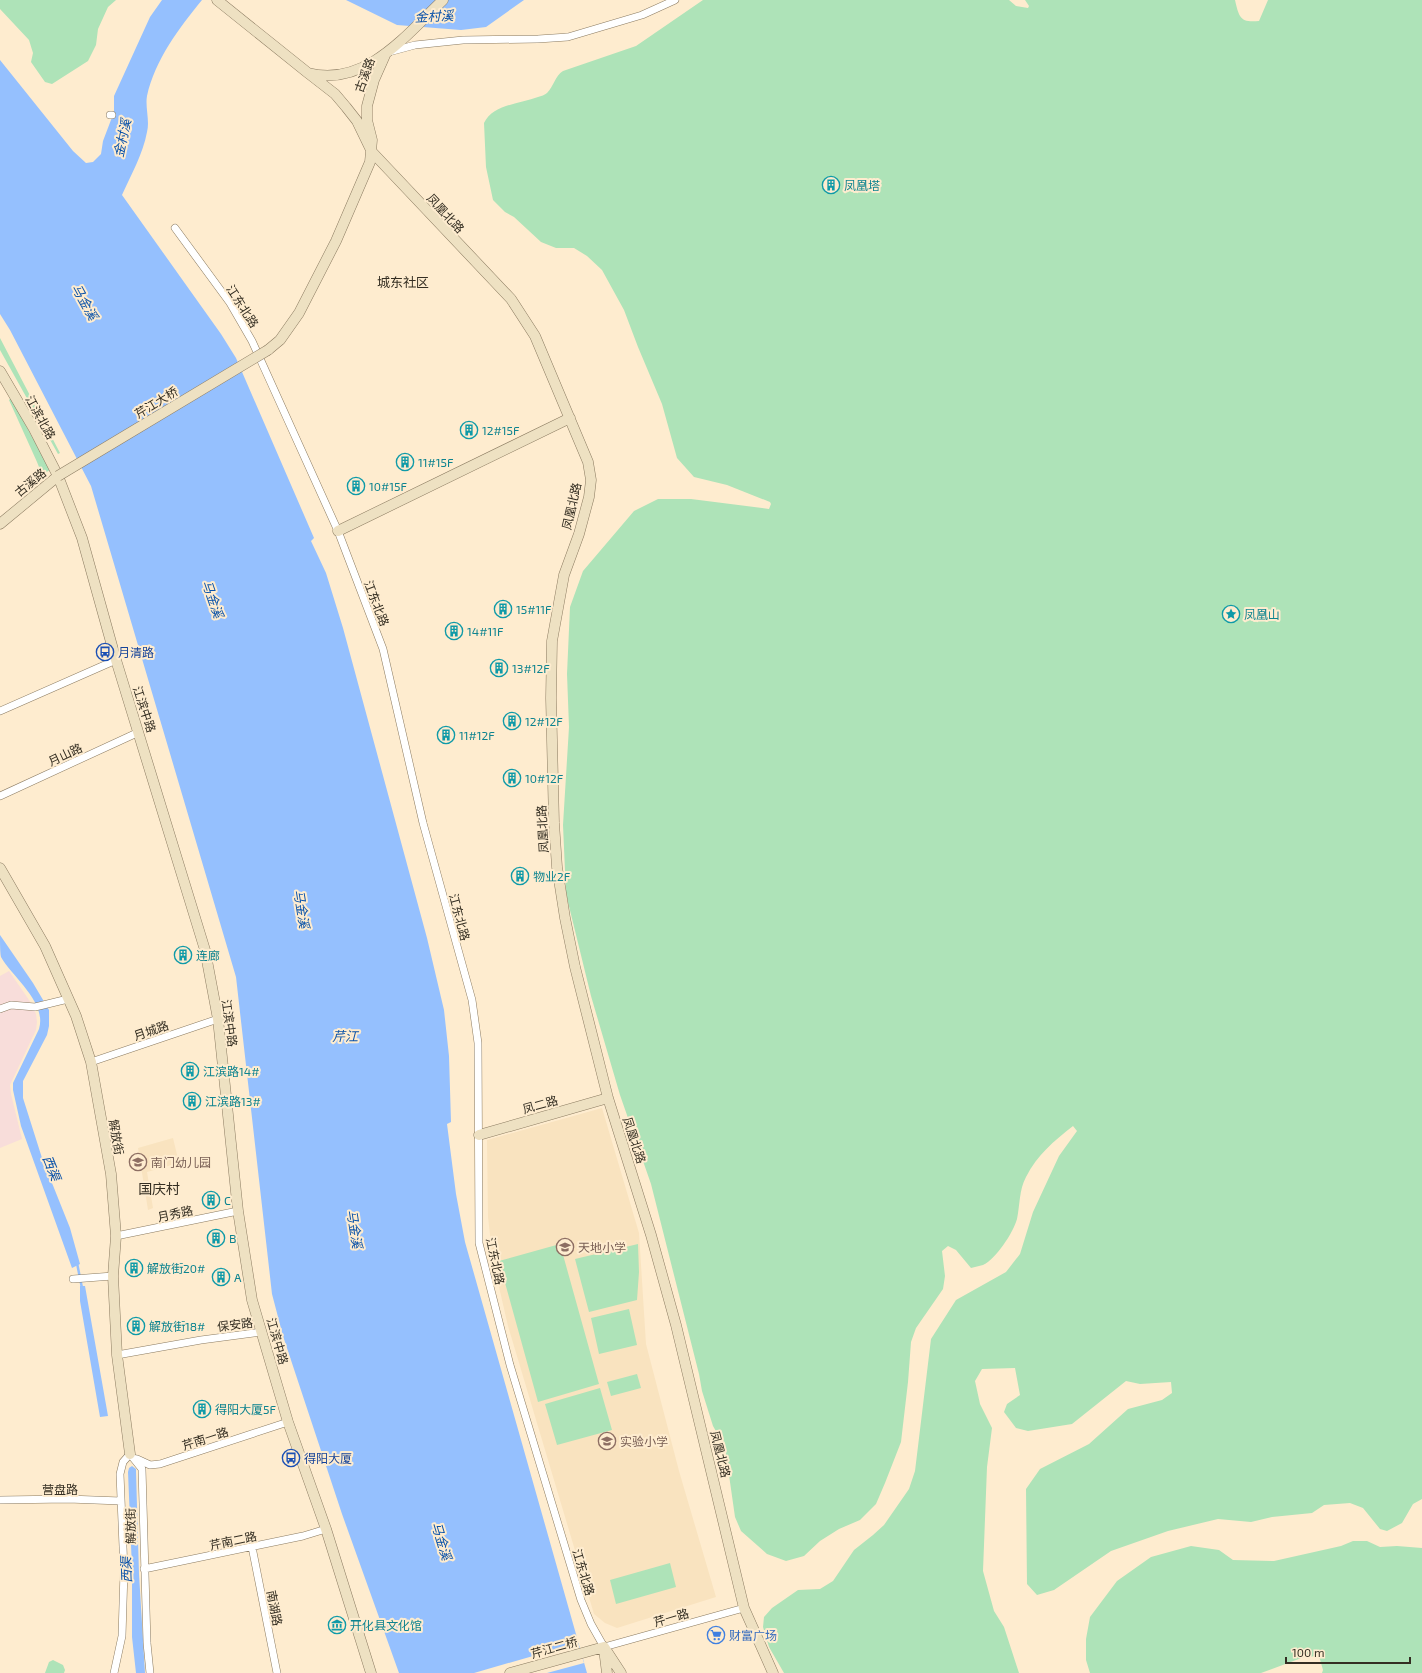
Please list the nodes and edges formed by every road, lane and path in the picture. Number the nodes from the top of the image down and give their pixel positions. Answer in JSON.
{"nodes":[{"id":1,"x":217,"y":0,"type":"edge"},
{"id":2,"x":442,"y":0,"type":"edge"},
{"id":3,"x":675,"y":0,"type":"edge"},
{"id":4,"x":386,"y":53,"type":"junction"},
{"id":5,"x":308,"y":72,"type":"junction"},
{"id":6,"x":372,"y":152,"type":"junction"},
{"id":7,"x":175,"y":228,"type":"dead end"},
{"id":8,"x":268,"y":350,"type":"joint"},
{"id":9,"x":0,"y":371,"type":"edge"},
{"id":10,"x":570,"y":418,"type":"junction"},
{"id":11,"x":58,"y":476,"type":"junction"},
{"id":12,"x":0,"y":524,"type":"edge"},
{"id":13,"x":338,"y":531,"type":"junction"},
{"id":14,"x":116,"y":660,"type":"junction"},
{"id":15,"x":0,"y":711,"type":"edge"},
{"id":16,"x":139,"y":732,"type":"junction"},
{"id":17,"x":0,"y":796,"type":"edge"},
{"id":18,"x":0,"y":868,"type":"edge"},
{"id":19,"x":68,"y":999,"type":"junction"},
{"id":20,"x":0,"y":1009,"type":"edge"},
{"id":21,"x":218,"y":1019,"type":"junction"},
{"id":22,"x":91,"y":1062,"type":"junction"},
{"id":23,"x":608,"y":1098,"type":"junction"},
{"id":24,"x":479,"y":1135,"type":"junction"},
{"id":25,"x":238,"y":1211,"type":"junction"},
{"id":26,"x":116,"y":1236,"type":"junction"},
{"id":27,"x":113,"y":1276,"type":"junction"},
{"id":28,"x":73,"y":1279,"type":"dead end"},
{"id":29,"x":261,"y":1332,"type":"junction"},
{"id":30,"x":117,"y":1355,"type":"junction"},
{"id":31,"x":288,"y":1422,"type":"junction"},
{"id":32,"x":130,"y":1454,"type":"junction"},
{"id":33,"x":0,"y":1500,"type":"edge"},
{"id":34,"x":121,"y":1501,"type":"junction"},
{"id":35,"x":326,"y":1529,"type":"junction"},
{"id":36,"x":252,"y":1547,"type":"junction"},
{"id":37,"x":144,"y":1570,"type":"junction"},
{"id":38,"x":744,"y":1608,"type":"junction"},
{"id":39,"x":604,"y":1647,"type":"junction"},
{"id":40,"x":114,"y":1673,"type":"edge"},
{"id":41,"x":150,"y":1673,"type":"edge"},
{"id":42,"x":277,"y":1673,"type":"edge"},
{"id":43,"x":371,"y":1673,"type":"edge"},
{"id":44,"x":510,"y":1673,"type":"edge"},
{"id":45,"x":607,"y":1673,"type":"edge"},
{"id":46,"x":621,"y":1673,"type":"edge"},
{"id":47,"x":773,"y":1673,"type":"edge"}],
"edges":[{"from":1,"to":5,"type":"street","name":"凤凰北路"},
{"from":2,"to":4,"type":"street"},
{"from":3,"to":4,"type":"street","name":"古溪路"},
{"from":4,"to":5,"type":"street"},
{"from":4,"to":6,"type":"street","name":"古溪路"},
{"from":5,"to":6,"type":"street","name":"凤凰北路"},
{"from":6,"to":8,"type":"street","name":"古溪路"},
{"from":6,"to":10,"type":"street","name":"凤凰北路"},
{"from":7,"to":13,"type":"street","name":"江东北路"},
{"from":8,"to":11,"type":"street","name":"芹江大桥","bridge":true},
{"from":9,"to":11,"type":"street","name":"江滨北路"},
{"from":10,"to":13,"type":"street"},
{"from":10,"to":23,"type":"street","name":"凤凰北路"},
{"from":11,"to":12,"type":"street","name":"古溪路"},
{"from":11,"to":14,"type":"street","name":"江滨中路"},
{"from":13,"to":24,"type":"street","name":"江东北路"},
{"from":14,"to":15,"type":"street"},
{"from":14,"to":16,"type":"street","name":"江滨中路"},
{"from":16,"to":17,"type":"street","name":"月山路"},
{"from":16,"to":21,"type":"street","name":"江滨中路"},
{"from":18,"to":19,"type":"street","name":"解放街"},
{"from":19,"to":20,"type":"street"},
{"from":19,"to":22,"type":"street","name":"解放街"},
{"from":21,"to":22,"type":"street","name":"月城路"},
{"from":21,"to":25,"type":"street","name":"江滨中路"},
{"from":22,"to":26,"type":"street","name":"解放街"},
{"from":23,"to":24,"type":"street","name":"凤二路"},
{"from":23,"to":38,"type":"street","name":"凤凰北路"},
{"from":24,"to":39,"type":"street","name":"江东北路"},
{"from":25,"to":26,"type":"street","name":"月秀路"},
{"from":25,"to":29,"type":"street","name":"江滨中路"},
{"from":26,"to":27,"type":"street","name":"解放街"},
{"from":27,"to":28,"type":"street"},
{"from":27,"to":30,"type":"street","name":"解放街"},
{"from":29,"to":30,"type":"street","name":"保安路"},
{"from":29,"to":31,"type":"street","name":"江滨中路"},
{"from":30,"to":32,"type":"street","name":"解放街"},
{"from":31,"to":32,"type":"street","name":"芹南一路"},
{"from":31,"to":35,"type":"street","name":"江滨中路"},
{"from":32,"to":34,"type":"street","name":"解放街"},
{"from":32,"to":37,"type":"street","name":"解放街"},
{"from":33,"to":34,"type":"street","name":"营盘路"},
{"from":34,"to":40,"type":"street","name":"解放街"},
{"from":35,"to":36,"type":"street","name":"芹南二路"},
{"from":35,"to":43,"type":"street","name":"江滨中路"},
{"from":36,"to":37,"type":"street","name":"芹南二路"},
{"from":36,"to":42,"type":"street","name":"南湖路"},
{"from":37,"to":41,"type":"street","name":"解放街"},
{"from":38,"to":39,"type":"street","name":"芹一路"},
{"from":38,"to":47,"type":"street","name":"凤凰北路"},
{"from":39,"to":44,"type":"street","name":"芹江二桥"},
{"from":39,"to":45,"type":"street"},
{"from":39,"to":46,"type":"street"}]}
